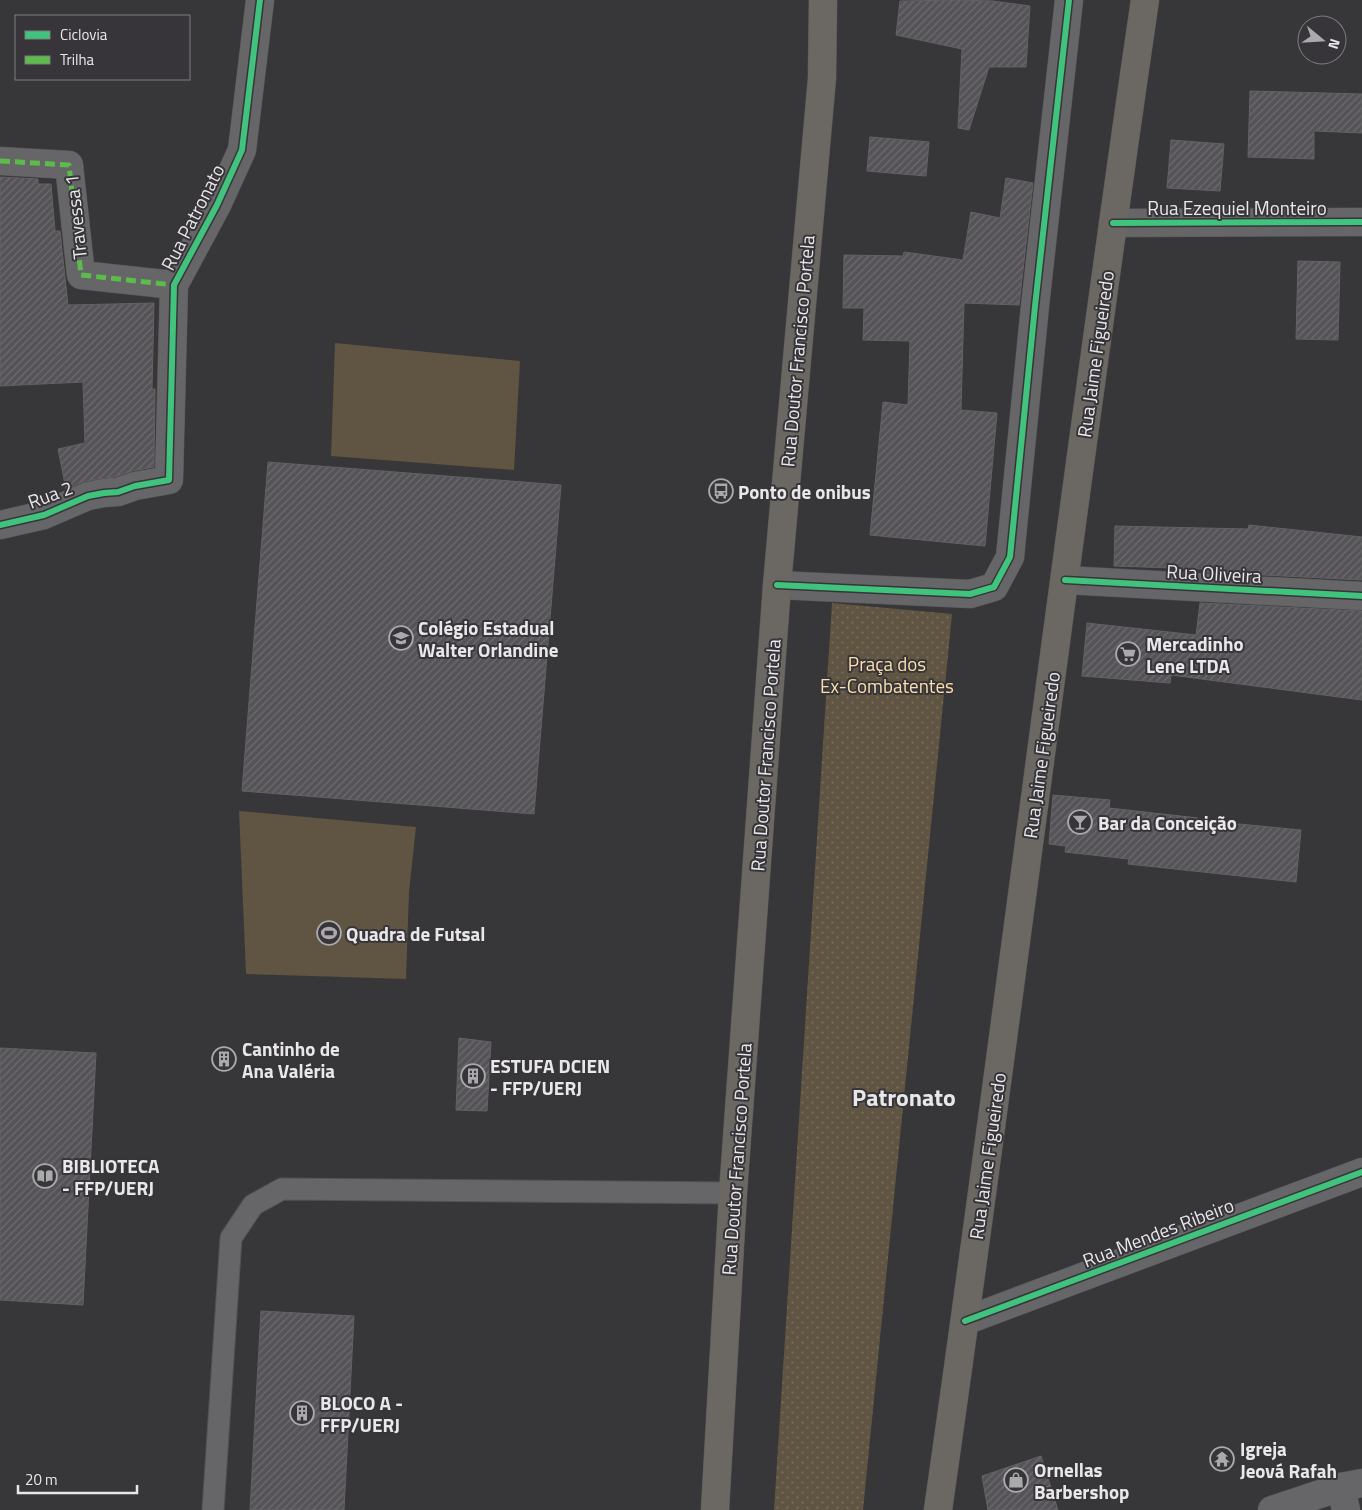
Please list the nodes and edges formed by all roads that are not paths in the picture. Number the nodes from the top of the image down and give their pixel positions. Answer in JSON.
{"nodes":[{"id":1,"x":260,"y":0,"type":"edge"},
{"id":2,"x":823,"y":0,"type":"edge"},
{"id":3,"x":1070,"y":0,"type":"edge"},
{"id":4,"x":1145,"y":0,"type":"edge"},
{"id":5,"x":0,"y":160,"type":"edge"},
{"id":6,"x":1362,"y":222,"type":"edge"},
{"id":7,"x":1113,"y":223,"type":"junction"},
{"id":8,"x":174,"y":285,"type":"junction"},
{"id":9,"x":169,"y":480,"type":"joint"},
{"id":10,"x":0,"y":525,"type":"edge"},
{"id":11,"x":1065,"y":580,"type":"junction"},
{"id":12,"x":777,"y":585,"type":"junction"},
{"id":13,"x":1362,"y":596,"type":"edge"},
{"id":14,"x":1362,"y":1172,"type":"edge"},
{"id":15,"x":733,"y":1193,"type":"junction"},
{"id":16,"x":965,"y":1321,"type":"junction"},
{"id":17,"x":1350,"y":1494,"type":"edge"},
{"id":18,"x":213,"y":1510,"type":"edge"},
{"id":19,"x":715,"y":1510,"type":"edge"},
{"id":20,"x":938,"y":1510,"type":"edge"},
{"id":21,"x":1272,"y":1510,"type":"edge"}],
"edges":[{"from":1,"to":8,"type":"street","name":"Rua Patronato"},
{"from":2,"to":12,"type":"main road","name":"Rua Doutor Francisco Portela"},
{"from":3,"to":12,"type":"street"},
{"from":4,"to":7,"type":"main road","name":"Rua Jaime Figueiredo"},
{"from":5,"to":8,"type":"street","name":"Travessa 1"},
{"from":6,"to":7,"type":"street","name":"Rua Ezequiel Monteiro"},
{"from":7,"to":11,"type":"main road","name":"Rua Jaime Figueiredo"},
{"from":8,"to":9,"type":"street","name":"Rua Patronato"},
{"from":9,"to":10,"type":"street","name":"Rua 2"},
{"from":11,"to":13,"type":"street","name":"Rua Oliveira"},
{"from":11,"to":16,"type":"main road","name":"Rua Jaime Figueiredo"},
{"from":12,"to":15,"type":"main road","name":"Rua Doutor Francisco Portela"},
{"from":14,"to":16,"type":"street","name":"Rua Mendes Ribeiro"},
{"from":15,"to":18,"type":"lane"},
{"from":15,"to":19,"type":"main road","name":"Rua Doutor Francisco Portela"},
{"from":16,"to":20,"type":"main road","name":"Rua Jaime Figueiredo"},
{"from":17,"to":21,"type":"street"}]}
